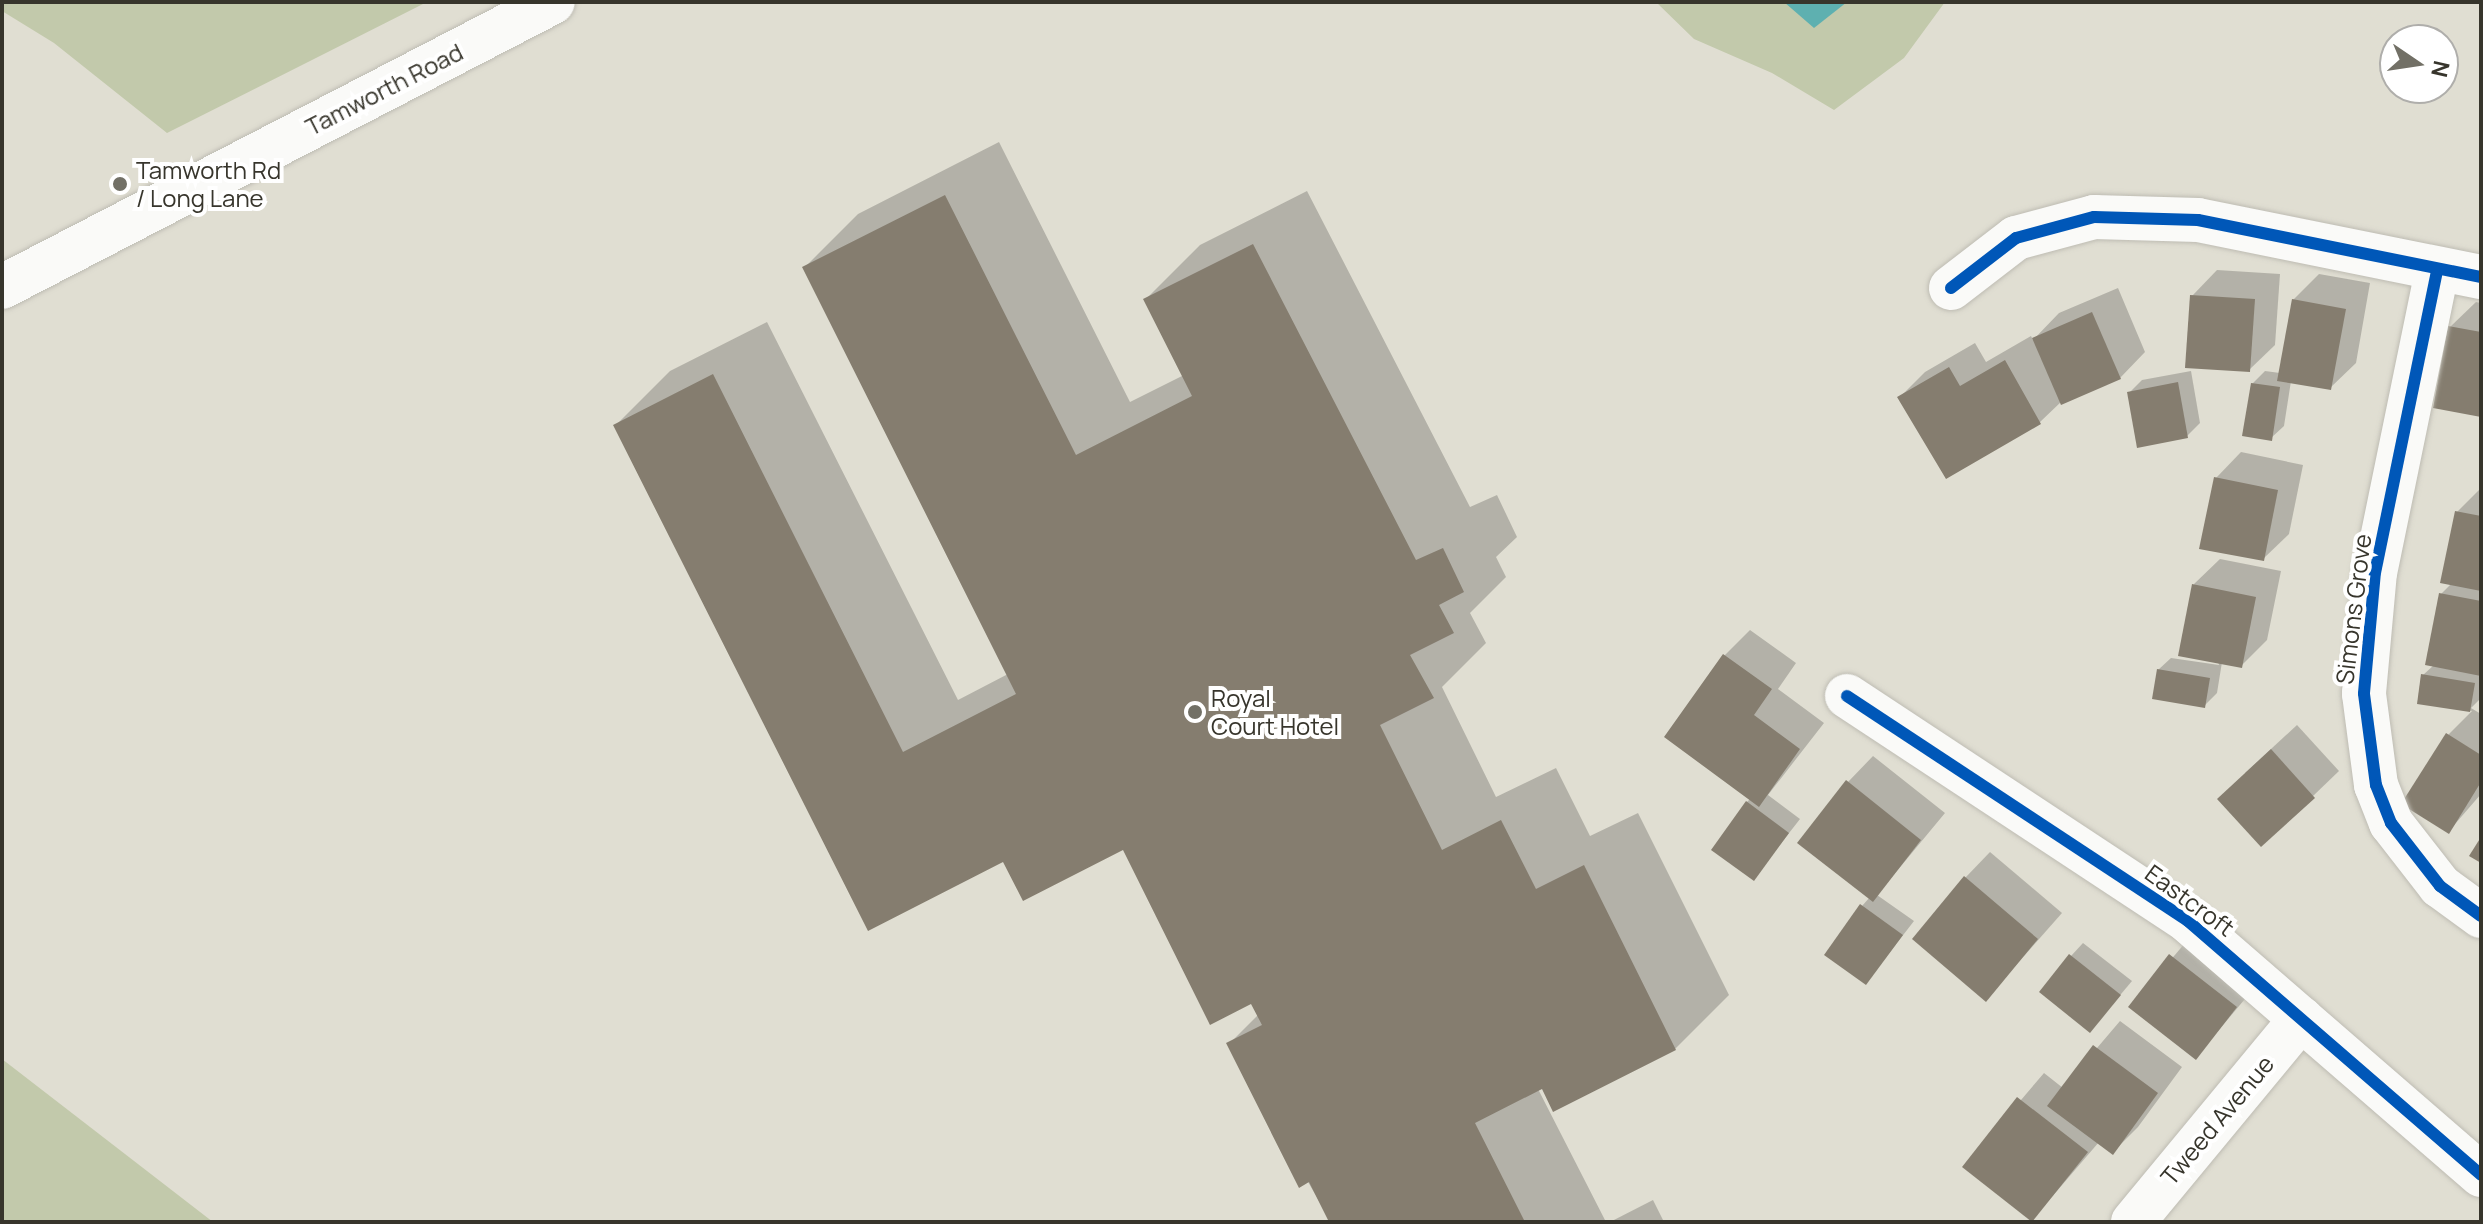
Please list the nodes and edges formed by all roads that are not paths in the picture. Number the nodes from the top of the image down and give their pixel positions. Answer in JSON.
{"nodes":[{"id":1,"x":553,"y":2,"type":"edge"},
{"id":2,"x":2437,"y":271,"type":"junction"},
{"id":3,"x":2481,"y":277,"type":"edge"},
{"id":4,"x":2,"y":287,"type":"edge"},
{"id":5,"x":1951,"y":288,"type":"dead end"},
{"id":6,"x":1847,"y":696,"type":"dead end"},
{"id":7,"x":2481,"y":916,"type":"edge"},
{"id":8,"x":2301,"y":1019,"type":"junction"},
{"id":9,"x":2481,"y":1175,"type":"edge"},
{"id":10,"x":2133,"y":1222,"type":"edge"}],
"edges":[{"from":1,"to":4,"type":"street","name":"Tamworth Road"},
{"from":2,"to":3,"type":"street"},
{"from":2,"to":5,"type":"street"},
{"from":2,"to":7,"type":"street","name":"Simons Grove"},
{"from":6,"to":8,"type":"street","name":"Eastcroft"},
{"from":8,"to":9,"type":"street","name":"Eastcroft"},
{"from":8,"to":10,"type":"street","name":"Tweed Avenue"}]}
